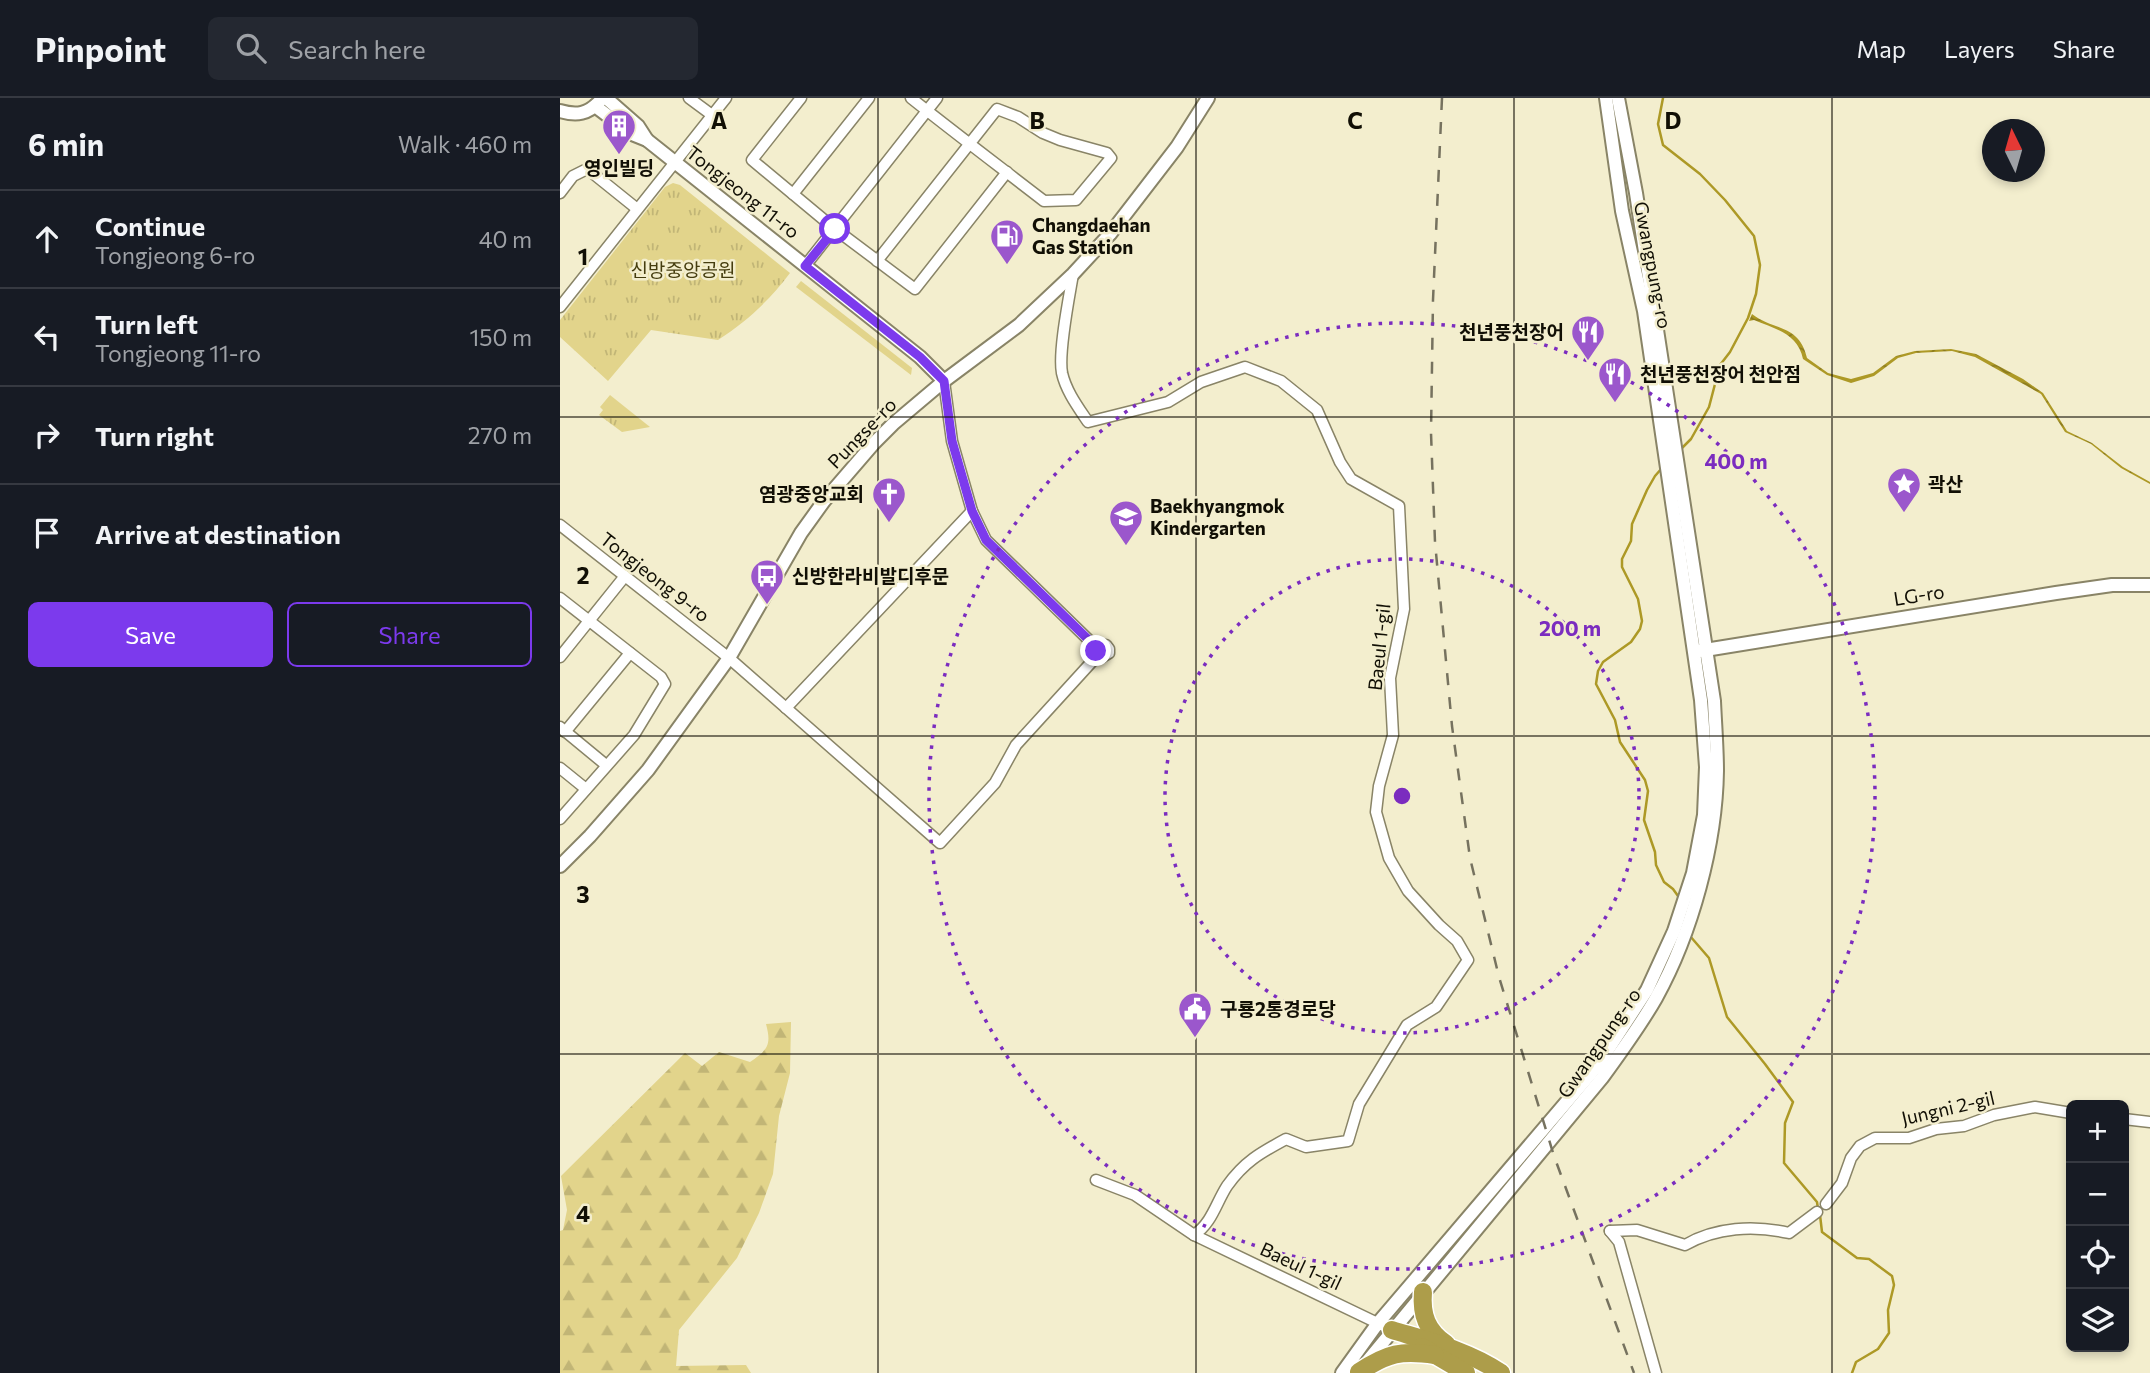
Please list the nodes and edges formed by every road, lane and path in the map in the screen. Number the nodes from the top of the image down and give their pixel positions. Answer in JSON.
{"nodes":[{"id":1,"x":689,"y":98,"type":"edge"},
{"id":2,"x":726,"y":98,"type":"edge"},
{"id":3,"x":801,"y":98,"type":"edge"},
{"id":4,"x":869,"y":98,"type":"edge"},
{"id":5,"x":911,"y":98,"type":"edge"},
{"id":6,"x":937,"y":98,"type":"edge"},
{"id":7,"x":1606,"y":98,"type":"edge"},
{"id":8,"x":1618,"y":98,"type":"edge"},
{"id":9,"x":601,"y":101,"type":"edge"},
{"id":10,"x":1203,"y":102,"type":"edge"},
{"id":11,"x":560,"y":111,"type":"edge"},
{"id":12,"x":927,"y":111,"type":"junction"},
{"id":13,"x":712,"y":115,"type":"junction"},
{"id":14,"x":969,"y":143,"type":"junction"},
{"id":15,"x":675,"y":162,"type":"junction"},
{"id":16,"x":1007,"y":172,"type":"junction"},
{"id":17,"x":560,"y":193,"type":"edge"},
{"id":18,"x":793,"y":194,"type":"junction"},
{"id":19,"x":636,"y":208,"type":"junction"},
{"id":20,"x":835,"y":229,"type":"junction"},
{"id":21,"x":877,"y":261,"type":"junction"},
{"id":22,"x":805,"y":266,"type":"junction"},
{"id":23,"x":1073,"y":274,"type":"junction"},
{"id":24,"x":560,"y":307,"type":"edge"},
{"id":25,"x":944,"y":381,"type":"junction"},
{"id":26,"x":1668,"y":436,"type":"junction"},
{"id":27,"x":972,"y":511,"type":"junction"},
{"id":28,"x":560,"y":525,"type":"edge"},
{"id":29,"x":625,"y":576,"type":"junction"},
{"id":30,"x":2150,"y":585,"type":"edge"},
{"id":31,"x":560,"y":598,"type":"edge"},
{"id":32,"x":589,"y":621,"type":"junction"},
{"id":33,"x":1701,"y":650,"type":"junction"},
{"id":34,"x":630,"y":653,"type":"junction"},
{"id":35,"x":560,"y":657,"type":"edge"},
{"id":36,"x":729,"y":658,"type":"junction"},
{"id":37,"x":786,"y":708,"type":"junction"},
{"id":38,"x":563,"y":730,"type":"edge"},
{"id":39,"x":606,"y":765,"type":"junction"},
{"id":40,"x":560,"y":768,"type":"edge"},
{"id":41,"x":586,"y":789,"type":"junction"},
{"id":42,"x":560,"y":819,"type":"edge"},
{"id":43,"x":560,"y":866,"type":"edge"},
{"id":44,"x":2066,"y":1112,"type":"edge"},
{"id":45,"x":2129,"y":1120,"type":"edge"},
{"id":46,"x":2150,"y":1122,"type":"edge"},
{"id":47,"x":1096,"y":1180,"type":"dead end"},
{"id":48,"x":1826,"y":1204,"type":"dead end"},
{"id":49,"x":1817,"y":1212,"type":"dead end"},
{"id":50,"x":1194,"y":1235,"type":"junction"},
{"id":51,"x":1423,"y":1292,"type":"junction"},
{"id":52,"x":1385,"y":1326,"type":"junction"},
{"id":53,"x":1461,"y":1353,"type":"junction"},
{"id":54,"x":1435,"y":1355,"type":"junction"},
{"id":55,"x":1353,"y":1373,"type":"edge"},
{"id":56,"x":1466,"y":1373,"type":"edge"},
{"id":57,"x":1501,"y":1373,"type":"edge"},
{"id":58,"x":1656,"y":1373,"type":"edge"}],
"edges":[{"from":1,"to":13,"type":"street"},
{"from":2,"to":13,"type":"street"},
{"from":3,"to":18,"type":"street"},
{"from":4,"to":18,"type":"street"},
{"from":5,"to":12,"type":"street"},
{"from":6,"to":12,"type":"street"},
{"from":7,"to":26,"type":"main road","name":"Gwangpung-ro"},
{"from":8,"to":26,"type":"main road","name":"Gwangpung-ro"},
{"from":9,"to":11,"type":"main road"},
{"from":9,"to":15,"type":"main road","name":"Tongjeong 11-ro"},
{"from":10,"to":23,"type":"main road","name":"Pungse-ro"},
{"from":12,"to":14,"type":"street"},
{"from":12,"to":20,"type":"street"},
{"from":13,"to":15,"type":"street"},
{"from":14,"to":16,"type":"street"},
{"from":14,"to":16,"type":"street"},
{"from":14,"to":21,"type":"street"},
{"from":15,"to":19,"type":"street"},
{"from":15,"to":22,"type":"main road","name":"Tongjeong 11-ro"},
{"from":16,"to":21,"type":"street"},
{"from":17,"to":19,"type":"street"},
{"from":18,"to":20,"type":"street"},
{"from":19,"to":24,"type":"street"},
{"from":20,"to":21,"type":"street"},
{"from":20,"to":22,"type":"street"},
{"from":22,"to":25,"type":"main road","name":"Tongjeong 11-ro"},
{"from":23,"to":25,"type":"main road","name":"Pungse-ro"},
{"from":23,"to":50,"type":"street","name":"Baeul 1-gil"},
{"from":25,"to":27,"type":"street"},
{"from":25,"to":36,"type":"main road","name":"Pungse-ro"},
{"from":26,"to":33,"type":"main road","name":"Gwangpung-ro"},
{"from":27,"to":37,"type":"street"},
{"from":27,"to":37,"type":"street","name":"Tongjeong 9-ro"},
{"from":28,"to":29,"type":"street","name":"Tongjeong 9-ro"},
{"from":29,"to":32,"type":"street"},
{"from":29,"to":36,"type":"street","name":"Tongjeong 9-ro"},
{"from":30,"to":33,"type":"main road","name":"LG-ro"},
{"from":31,"to":32,"type":"street"},
{"from":32,"to":34,"type":"street"},
{"from":32,"to":35,"type":"street"},
{"from":33,"to":51,"type":"main road","name":"Gwangpung-ro"},
{"from":33,"to":52,"type":"main road","name":"Gwangpung-ro"},
{"from":34,"to":38,"type":"street"},
{"from":34,"to":39,"type":"street"},
{"from":36,"to":37,"type":"street","name":"Tongjeong 9-ro"},
{"from":36,"to":43,"type":"main road","name":"Pungse-ro"},
{"from":38,"to":39,"type":"street"},
{"from":39,"to":41,"type":"street"},
{"from":40,"to":41,"type":"street"},
{"from":41,"to":42,"type":"street"},
{"from":44,"to":48,"type":"street","name":"Jungni 2-gil"},
{"from":45,"to":46,"type":"street"},
{"from":47,"to":50,"type":"street","name":"Baeul 1-gil"},
{"from":49,"to":58,"type":"street"},
{"from":50,"to":52,"type":"street","name":"Baeul 1-gil"},
{"from":51,"to":52,"type":"main road","name":"Gwangpung-ro"},
{"from":51,"to":53,"type":"highway"},
{"from":52,"to":53,"type":"highway"},
{"from":52,"to":54,"type":"highway"},
{"from":52,"to":55,"type":"main road","name":"Gwangpung-ro"},
{"from":53,"to":57,"type":"highway"},
{"from":54,"to":55,"type":"highway"},
{"from":54,"to":56,"type":"highway"}]}
